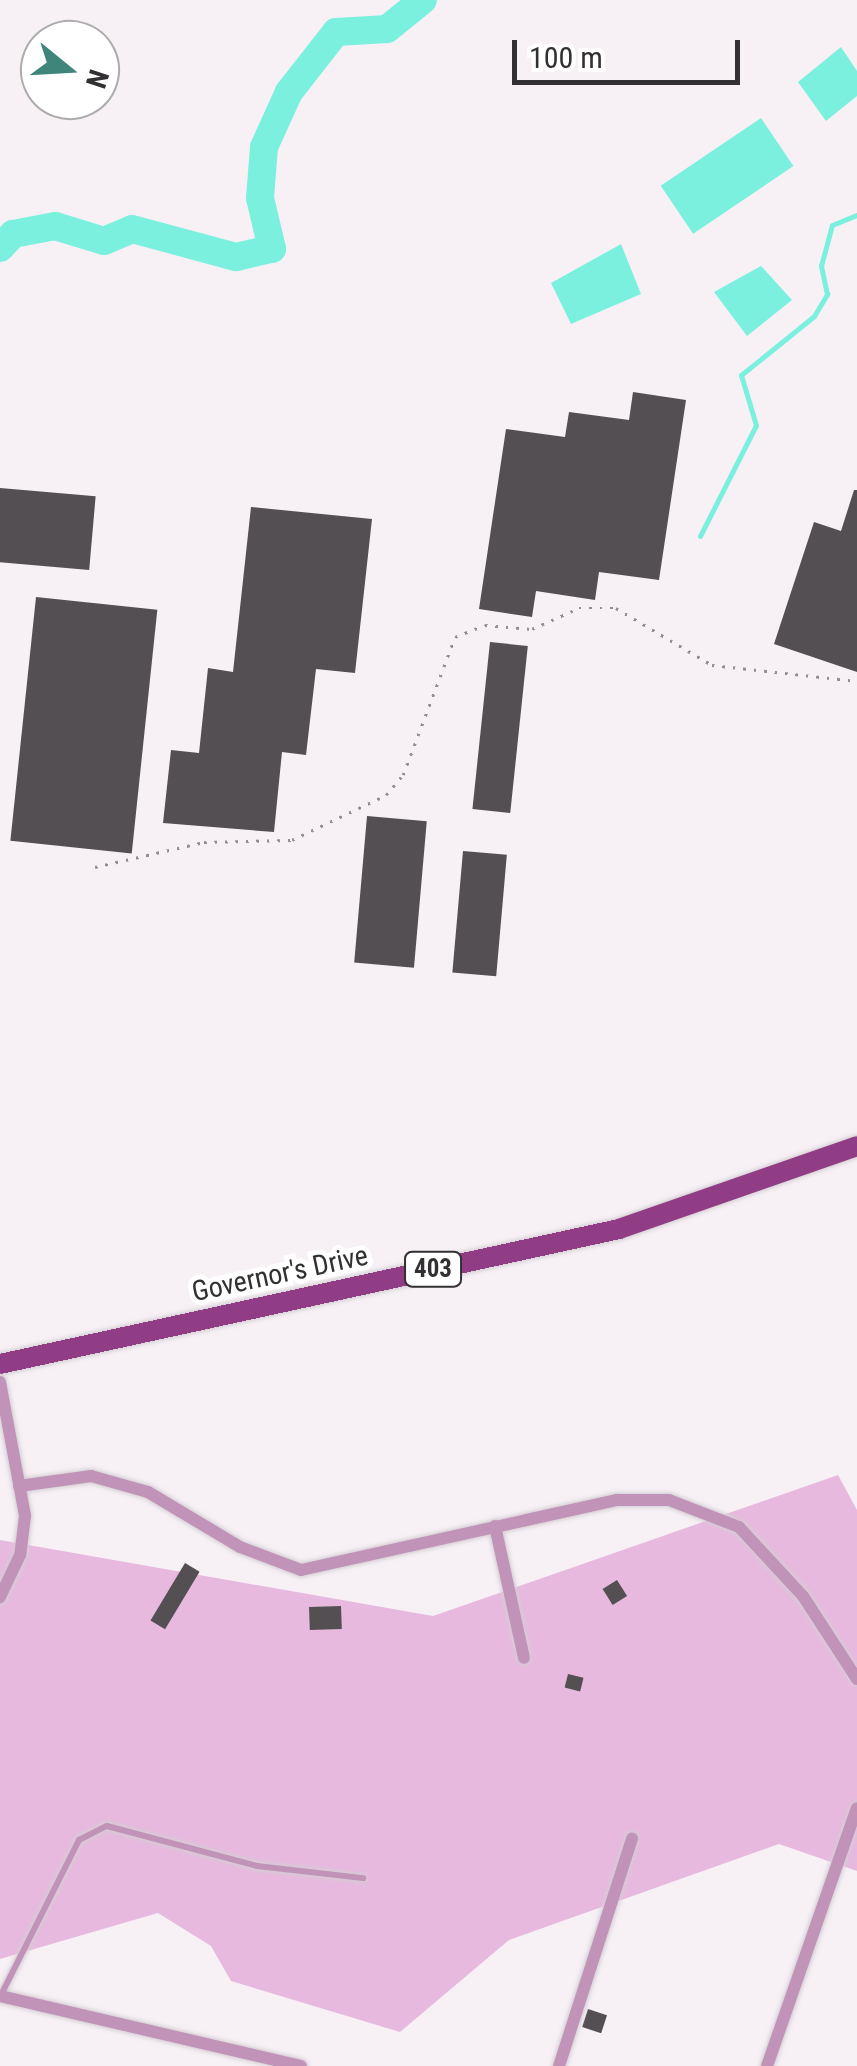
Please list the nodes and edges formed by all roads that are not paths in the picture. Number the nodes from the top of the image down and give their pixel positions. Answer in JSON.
{"nodes":[{"id":1,"x":857,"y":1146,"type":"edge"},
{"id":2,"x":0,"y":1364,"type":"edge"},
{"id":3,"x":0,"y":1382,"type":"edge"},
{"id":4,"x":19,"y":1486,"type":"junction"},
{"id":5,"x":495,"y":1526,"type":"junction"},
{"id":6,"x":0,"y":1597,"type":"edge"},
{"id":7,"x":524,"y":1658,"type":"dead end"},
{"id":8,"x":857,"y":1680,"type":"edge"},
{"id":9,"x":857,"y":1808,"type":"edge"},
{"id":10,"x":632,"y":1838,"type":"dead end"},
{"id":11,"x":363,"y":1878,"type":"dead end"},
{"id":12,"x":0,"y":1996,"type":"edge"},
{"id":13,"x":300,"y":2066,"type":"edge"},
{"id":14,"x":559,"y":2066,"type":"edge"},
{"id":15,"x":767,"y":2066,"type":"edge"}],
"edges":[{"from":1,"to":2,"type":"main road","name":"Governor's Drive","number":"403"},
{"from":3,"to":4,"type":"street"},
{"from":4,"to":5,"type":"street"},
{"from":4,"to":6,"type":"street"},
{"from":5,"to":7,"type":"street"},
{"from":5,"to":8,"type":"street"},
{"from":9,"to":15,"type":"street"},
{"from":10,"to":14,"type":"street"},
{"from":11,"to":12,"type":"lane"},
{"from":12,"to":13,"type":"street"}]}
